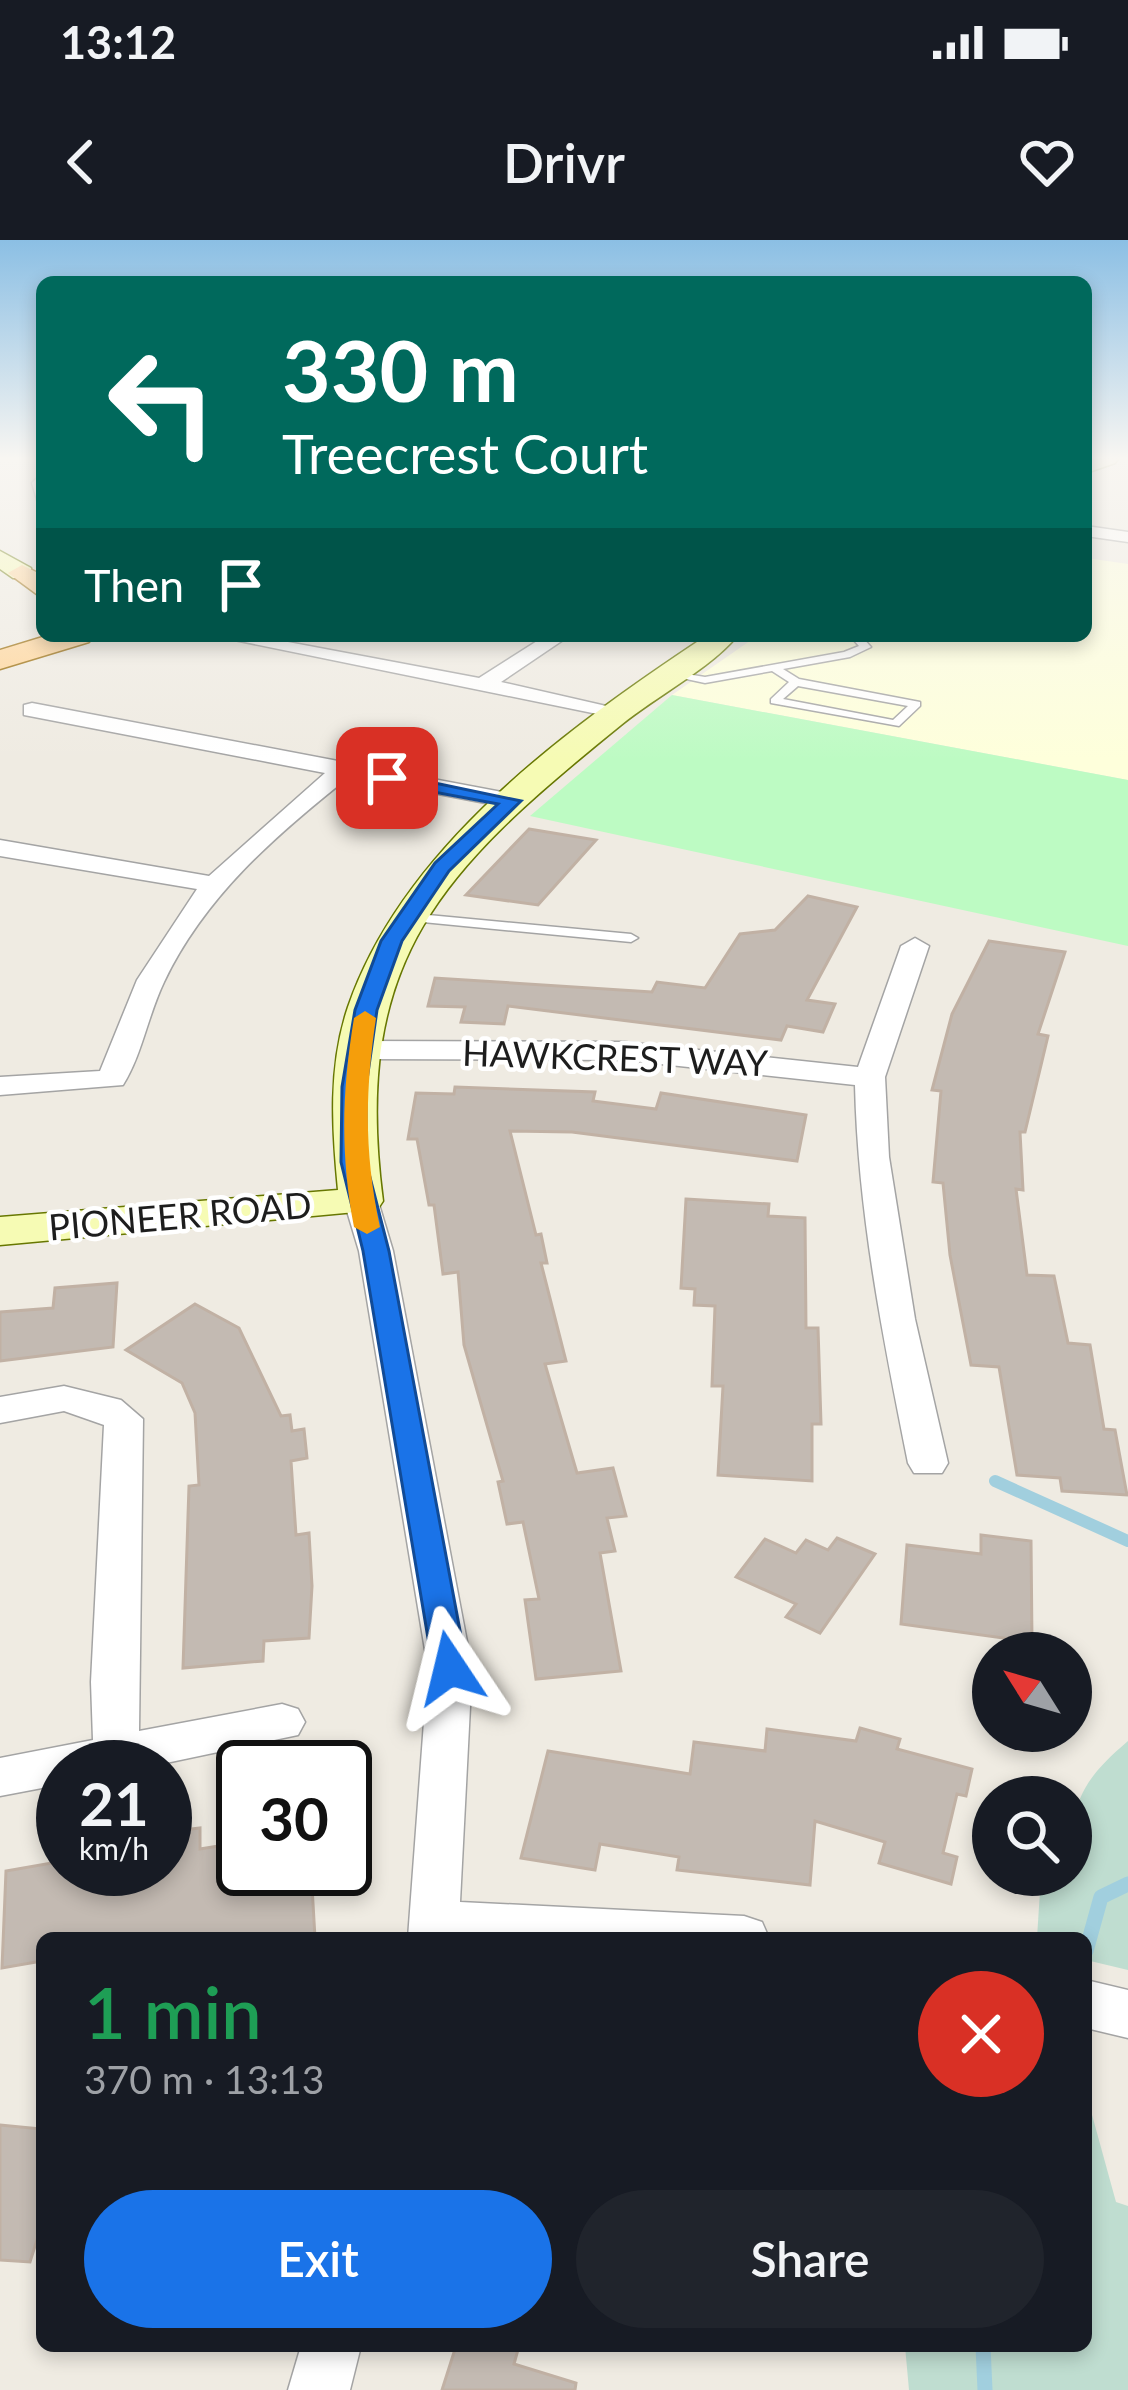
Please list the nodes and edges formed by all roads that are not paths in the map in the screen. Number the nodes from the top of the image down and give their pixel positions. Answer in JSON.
{"nodes":[{"id":1,"x":36,"y":618,"type":"edge"},
{"id":2,"x":36,"y":627,"type":"edge"},
{"id":3,"x":36,"y":640,"type":"edge"},
{"id":4,"x":256,"y":642,"type":"edge"},
{"id":5,"x":550,"y":642,"type":"edge"},
{"id":6,"x":715,"y":642,"type":"edge"},
{"id":7,"x":862,"y":642,"type":"edge"},
{"id":8,"x":2,"y":643,"type":"edge"},
{"id":9,"x":774,"y":668,"type":"junction"},
{"id":10,"x":668,"y":674,"type":"junction"},
{"id":11,"x":796,"y":682,"type":"junction"},
{"id":12,"x":481,"y":686,"type":"junction"},
{"id":13,"x":32,"y":710,"type":"dead end"},
{"id":14,"x":617,"y":711,"type":"junction"},
{"id":15,"x":343,"y":770,"type":"junction"},
{"id":16,"x":512,"y":801,"type":"junction"},
{"id":17,"x":0,"y":848,"type":"edge"},
{"id":18,"x":212,"y":884,"type":"junction"},
{"id":19,"x":407,"y":916,"type":"junction"},
{"id":20,"x":631,"y":938,"type":"dead end"},
{"id":21,"x":915,"y":946,"type":"dead end"},
{"id":22,"x":360,"y":1050,"type":"junction"},
{"id":23,"x":870,"y":1077,"type":"junction"},
{"id":24,"x":0,"y":1086,"type":"edge"},
{"id":25,"x":361,"y":1201,"type":"junction"},
{"id":26,"x":0,"y":1231,"type":"edge"},
{"id":27,"x":0,"y":1409,"type":"edge"},
{"id":28,"x":928,"y":1462,"type":"dead end"},
{"id":29,"x":282,"y":1722,"type":"dead end"},
{"id":30,"x":116,"y":1740,"type":"edge"},
{"id":31,"x":192,"y":1741,"type":"edge"},
{"id":32,"x":36,"y":1771,"type":"edge"},
{"id":33,"x":0,"y":1777,"type":"edge"},
{"id":34,"x":434,"y":1931,"type":"edge"},
{"id":35,"x":650,"y":1932,"type":"edge"},
{"id":36,"x":1092,"y":2005,"type":"edge"},
{"id":37,"x":1128,"y":2014,"type":"edge"},
{"id":38,"x":329,"y":2352,"type":"edge"},
{"id":39,"x":319,"y":2390,"type":"edge"}],
"edges":[{"from":1,"to":8,"type":"main road"},
{"from":2,"to":8,"type":"main road"},
{"from":3,"to":8,"type":"main road"},
{"from":4,"to":12,"type":"street"},
{"from":5,"to":12,"type":"street"},
{"from":6,"to":10,"type":"street"},
{"from":7,"to":9,"type":"lane"},
{"from":9,"to":10,"type":"lane"},
{"from":9,"to":11,"type":"lane"},
{"from":10,"to":14,"type":"street"},
{"from":11,"to":11,"type":"lane"},
{"from":12,"to":14,"type":"street"},
{"from":13,"to":15,"type":"street"},
{"from":14,"to":16,"type":"street"},
{"from":15,"to":16,"type":"street"},
{"from":15,"to":18,"type":"street"},
{"from":16,"to":19,"type":"street"},
{"from":17,"to":18,"type":"street"},
{"from":18,"to":24,"type":"street"},
{"from":19,"to":20,"type":"lane"},
{"from":19,"to":22,"type":"street"},
{"from":21,"to":23,"type":"street"},
{"from":22,"to":23,"type":"street","name":"HAWKCREST WAY"},
{"from":22,"to":25,"type":"street"},
{"from":23,"to":28,"type":"street"},
{"from":25,"to":26,"type":"street","name":"PIONEER ROAD"},
{"from":25,"to":34,"type":"street"},
{"from":27,"to":30,"type":"street"},
{"from":29,"to":31,"type":"street"},
{"from":32,"to":33,"type":"street"},
{"from":34,"to":35,"type":"street"},
{"from":36,"to":37,"type":"street"},
{"from":38,"to":39,"type":"street"}]}
